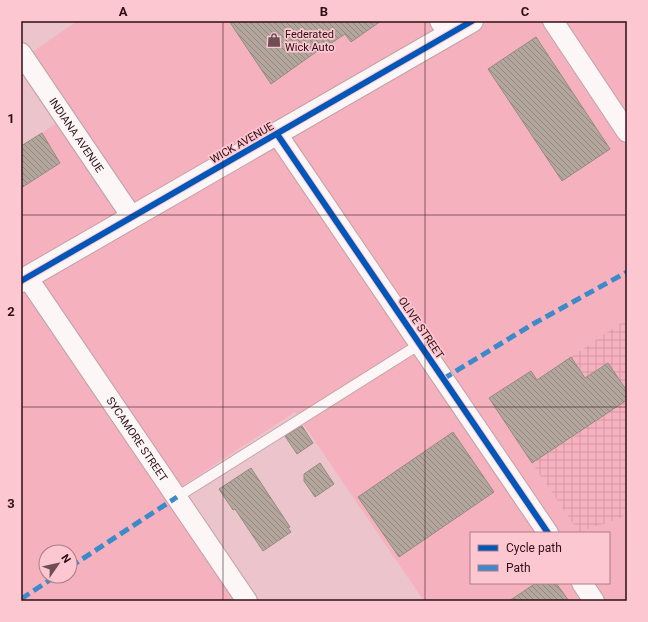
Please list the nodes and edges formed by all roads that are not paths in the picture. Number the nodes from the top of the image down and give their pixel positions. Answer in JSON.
{"nodes":[{"id":1,"x":472,"y":21,"type":"edge"},
{"id":2,"x":553,"y":21,"type":"edge"},
{"id":3,"x":444,"y":28,"type":"edge"},
{"id":4,"x":21,"y":53,"type":"edge"},
{"id":5,"x":627,"y":132,"type":"edge"},
{"id":6,"x":277,"y":134,"type":"junction"},
{"id":7,"x":132,"y":217,"type":"junction"},
{"id":8,"x":24,"y":279,"type":"edge"},
{"id":9,"x":420,"y":344,"type":"junction"},
{"id":10,"x":176,"y":497,"type":"junction"},
{"id":11,"x":547,"y":532,"type":"edge"},
{"id":12,"x":583,"y":584,"type":"edge"},
{"id":13,"x":247,"y":601,"type":"edge"},
{"id":14,"x":594,"y":601,"type":"edge"}],
"edges":[{"from":1,"to":3,"type":"street","name":"WICK AVENUE"},
{"from":2,"to":5,"type":"street"},
{"from":3,"to":6,"type":"street","name":"WICK AVENUE"},
{"from":4,"to":7,"type":"street","name":"INDIANA AVENUE"},
{"from":6,"to":7,"type":"street","name":"WICK AVENUE"},
{"from":6,"to":9,"type":"street","name":"OLIVE STREET"},
{"from":7,"to":8,"type":"street","name":"WICK AVENUE"},
{"from":8,"to":10,"type":"street","name":"SYCAMORE STREET"},
{"from":9,"to":10,"type":"lane"},
{"from":9,"to":11,"type":"street","name":"OLIVE STREET"},
{"from":10,"to":13,"type":"street","name":"SYCAMORE STREET"},
{"from":12,"to":14,"type":"street"}]}
